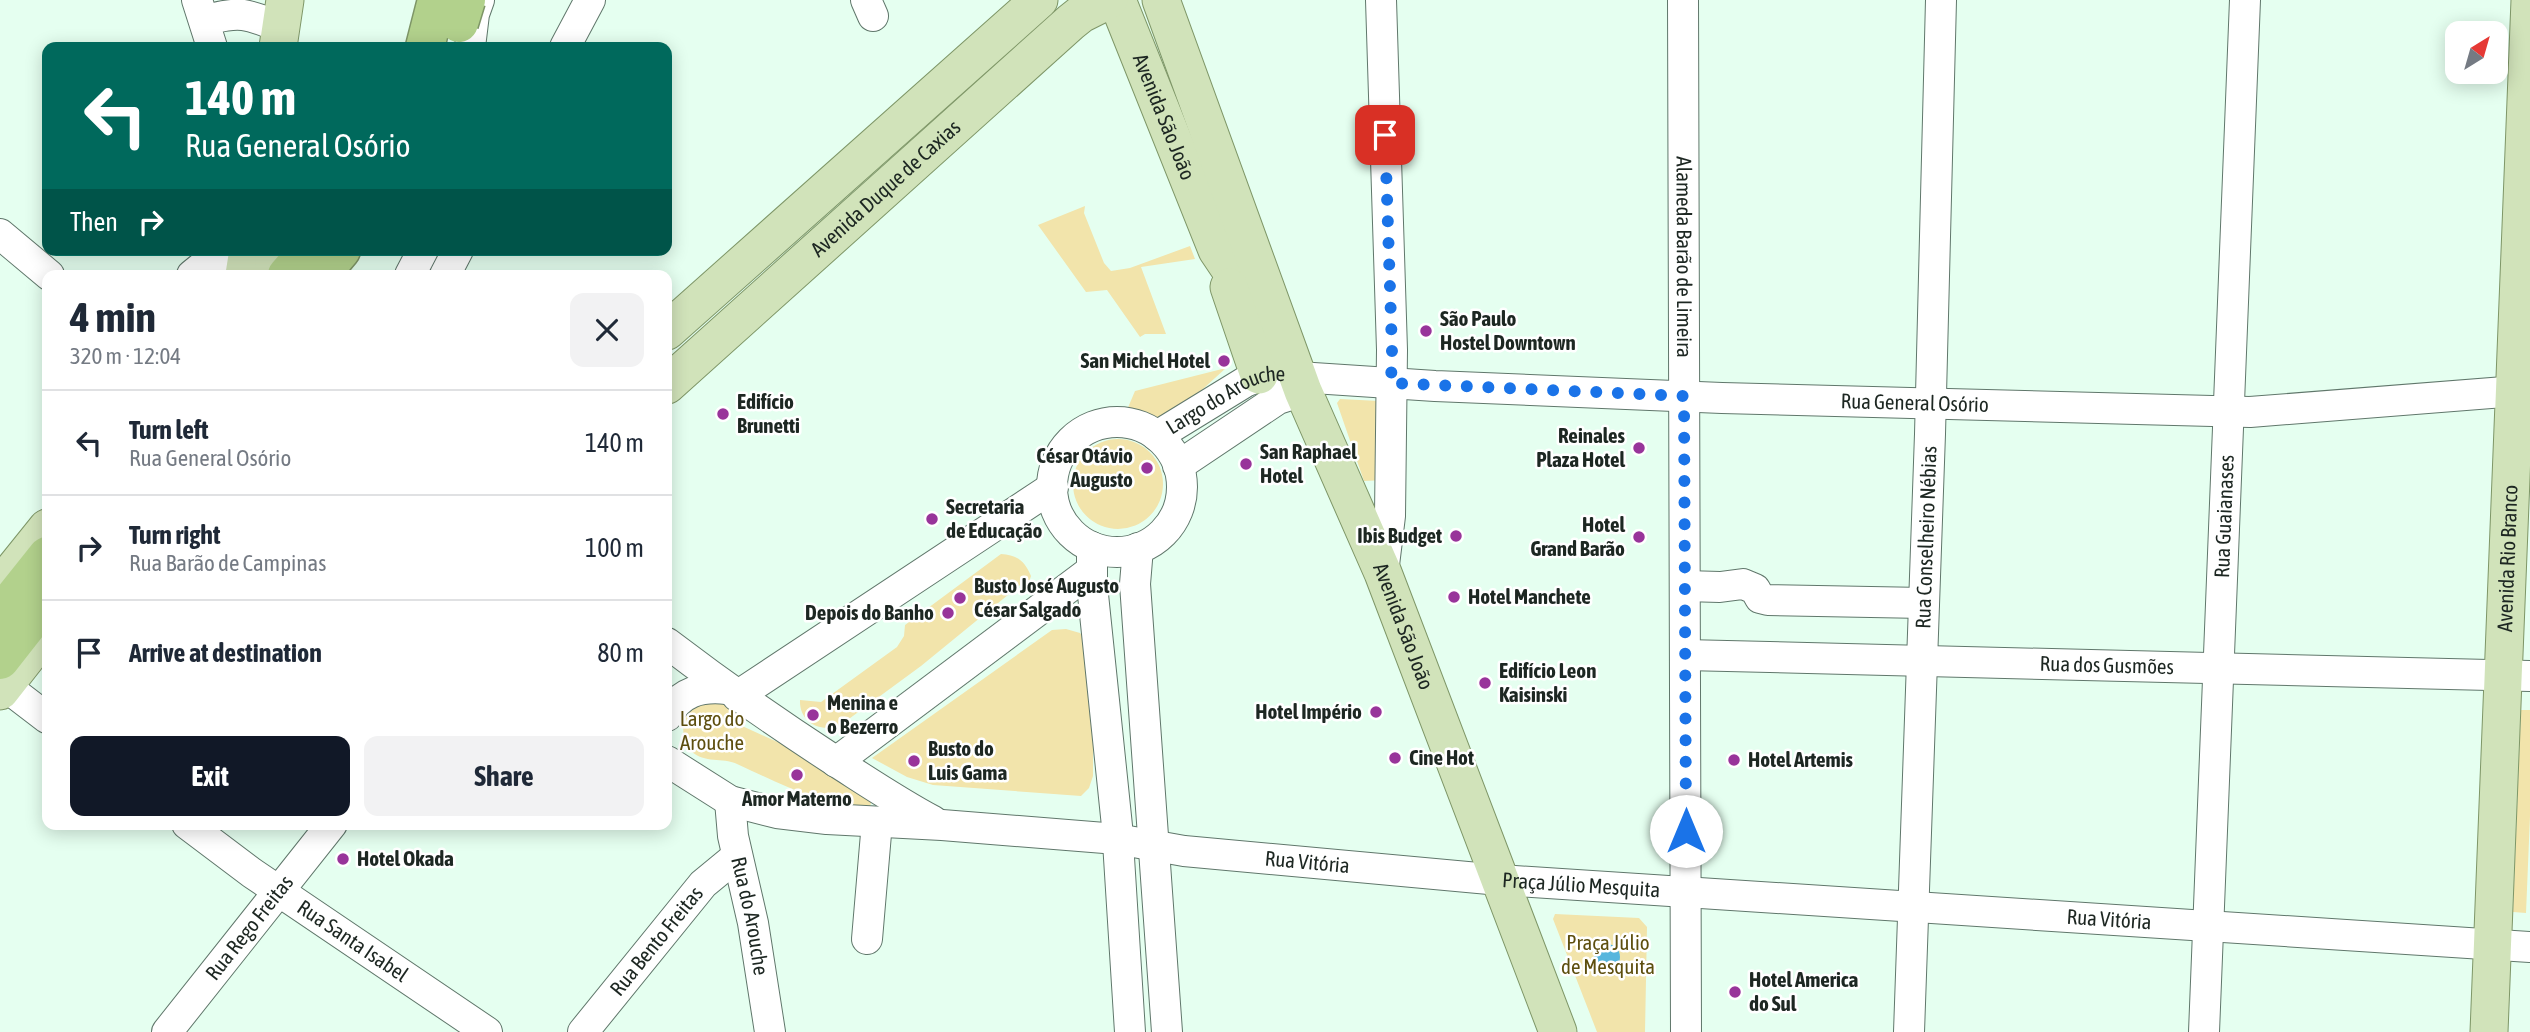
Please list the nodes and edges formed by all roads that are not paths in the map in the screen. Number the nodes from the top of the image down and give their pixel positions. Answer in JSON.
{"nodes":[{"id":1,"x":420,"y":0,"type":"edge"},
{"id":2,"x":437,"y":0,"type":"edge"},
{"id":3,"x":590,"y":0,"type":"edge"},
{"id":4,"x":1040,"y":0,"type":"edge"},
{"id":5,"x":1109,"y":0,"type":"edge"},
{"id":6,"x":1117,"y":0,"type":"edge"},
{"id":7,"x":1161,"y":0,"type":"edge"},
{"id":8,"x":1381,"y":0,"type":"edge"},
{"id":9,"x":1683,"y":0,"type":"edge"},
{"id":10,"x":1941,"y":0,"type":"edge"},
{"id":11,"x":2245,"y":0,"type":"edge"},
{"id":12,"x":2530,"y":0,"type":"edge"},
{"id":13,"x":473,"y":5,"type":"edge"},
{"id":14,"x":207,"y":22,"type":"edge"},
{"id":15,"x":282,"y":26,"type":"edge"},
{"id":16,"x":408,"y":42,"type":"edge"},
{"id":17,"x":426,"y":42,"type":"edge"},
{"id":18,"x":454,"y":42,"type":"edge"},
{"id":19,"x":470,"y":42,"type":"edge"},
{"id":20,"x":568,"y":42,"type":"edge"},
{"id":21,"x":0,"y":234,"type":"edge"},
{"id":22,"x":1217,"y":250,"type":"junction"},
{"id":23,"x":336,"y":256,"type":"edge"},
{"id":24,"x":272,"y":264,"type":"edge"},
{"id":25,"x":43,"y":270,"type":"edge"},
{"id":26,"x":198,"y":270,"type":"edge"},
{"id":27,"x":324,"y":270,"type":"edge"},
{"id":28,"x":753,"y":308,"type":"junction"},
{"id":29,"x":680,"y":319,"type":"edge"},
{"id":30,"x":1259,"y":375,"type":"junction"},
{"id":31,"x":672,"y":381,"type":"edge"},
{"id":32,"x":1391,"y":383,"type":"junction"},
{"id":33,"x":1301,"y":384,"type":"junction"},
{"id":34,"x":2522,"y":391,"type":"edge"},
{"id":35,"x":1684,"y":396,"type":"junction"},
{"id":36,"x":1930,"y":404,"type":"junction"},
{"id":37,"x":2227,"y":412,"type":"junction"},
{"id":38,"x":1157,"y":436,"type":"junction"},
{"id":39,"x":1178,"y":466,"type":"junction"},
{"id":40,"x":1052,"y":487,"type":"junction"},
{"id":41,"x":42,"y":534,"type":"edge"},
{"id":42,"x":1138,"y":548,"type":"junction"},
{"id":43,"x":1092,"y":558,"type":"junction"},
{"id":44,"x":42,"y":562,"type":"edge"},
{"id":45,"x":1383,"y":573,"type":"junction"},
{"id":46,"x":0,"y":586,"type":"edge"},
{"id":47,"x":1685,"y":586,"type":"junction"},
{"id":48,"x":1924,"y":603,"type":"junction"},
{"id":49,"x":42,"y":609,"type":"edge"},
{"id":50,"x":0,"y":615,"type":"edge"},
{"id":51,"x":42,"y":636,"type":"edge"},
{"id":52,"x":672,"y":647,"type":"edge"},
{"id":53,"x":1685,"y":655,"type":"junction"},
{"id":54,"x":1921,"y":662,"type":"junction"},
{"id":55,"x":2218,"y":668,"type":"junction"},
{"id":56,"x":2517,"y":676,"type":"edge"},
{"id":57,"x":1,"y":679,"type":"edge"},
{"id":58,"x":732,"y":692,"type":"junction"},
{"id":59,"x":672,"y":709,"type":"edge"},
{"id":60,"x":42,"y":714,"type":"edge"},
{"id":61,"x":836,"y":762,"type":"junction"},
{"id":62,"x":672,"y":764,"type":"edge"},
{"id":63,"x":730,"y":801,"type":"junction"},
{"id":64,"x":882,"y":822,"type":"junction"},
{"id":65,"x":942,"y":825,"type":"junction"},
{"id":66,"x":195,"y":830,"type":"edge"},
{"id":67,"x":327,"y":830,"type":"edge"},
{"id":68,"x":1117,"y":839,"type":"junction"},
{"id":69,"x":1153,"y":847,"type":"junction"},
{"id":70,"x":737,"y":856,"type":"junction"},
{"id":71,"x":1500,"y":880,"type":"junction"},
{"id":72,"x":280,"y":892,"type":"junction"},
{"id":73,"x":1686,"y":892,"type":"junction"},
{"id":74,"x":1914,"y":907,"type":"junction"},
{"id":75,"x":2208,"y":926,"type":"junction"},
{"id":76,"x":871,"y":939,"type":"dead end"},
{"id":77,"x":2492,"y":945,"type":"junction"},
{"id":78,"x":2530,"y":947,"type":"edge"},
{"id":79,"x":167,"y":1032,"type":"edge"},
{"id":80,"x":487,"y":1032,"type":"edge"},
{"id":81,"x":583,"y":1032,"type":"edge"},
{"id":82,"x":771,"y":1032,"type":"edge"},
{"id":83,"x":1130,"y":1032,"type":"edge"},
{"id":84,"x":1167,"y":1032,"type":"edge"},
{"id":85,"x":1558,"y":1032,"type":"edge"},
{"id":86,"x":1686,"y":1032,"type":"edge"},
{"id":87,"x":1909,"y":1032,"type":"edge"},
{"id":88,"x":2204,"y":1032,"type":"edge"},
{"id":89,"x":2489,"y":1032,"type":"edge"}],
"edges":[{"from":1,"to":13,"type":"street"},
{"from":1,"to":16,"type":"street"},
{"from":2,"to":17,"type":"highway","bridge":true},
{"from":3,"to":20,"type":"street"},
{"from":4,"to":29,"type":"main road","name":"Avenida Duque de Caxias"},
{"from":5,"to":28,"type":"main road","name":"Avenida Duque de Caxias"},
{"from":6,"to":22,"type":"main road","name":"Avenida São João"},
{"from":7,"to":33,"type":"main road","name":"Avenida São João"},
{"from":8,"to":32,"type":"street"},
{"from":9,"to":35,"type":"street","name":"Alameda Barão de Limeira"},
{"from":10,"to":36,"type":"street","name":"Rua Conselheiro Nébias"},
{"from":11,"to":37,"type":"street","name":"Rua Guaianases"},
{"from":12,"to":34,"type":"main road","name":"Avenida Rio Branco"},
{"from":13,"to":18,"type":"highway","bridge":true},
{"from":13,"to":19,"type":"street"},
{"from":14,"to":15,"type":"street"},
{"from":21,"to":25,"type":"street"},
{"from":22,"to":30,"type":"main road"},
{"from":22,"to":33,"type":"main road","name":"Avenida São João"},
{"from":23,"to":27,"type":"highway"},
{"from":24,"to":26,"type":"street"},
{"from":28,"to":29,"type":"main road"},
{"from":28,"to":31,"type":"main road","name":"Avenida Duque de Caxias"},
{"from":30,"to":33,"type":"street","name":"Largo do Arouche"},
{"from":30,"to":38,"type":"street","name":"Largo do Arouche"},
{"from":32,"to":33,"type":"street","name":"Rua General Osório"},
{"from":32,"to":35,"type":"street","name":"Rua General Osório"},
{"from":32,"to":45,"type":"street"},
{"from":33,"to":39,"type":"street","name":"Largo do Arouche"},
{"from":33,"to":45,"type":"main road","name":"Avenida São João"},
{"from":34,"to":37,"type":"street","name":"Rua General Osório"},
{"from":34,"to":56,"type":"main road","name":"Avenida Rio Branco"},
{"from":35,"to":36,"type":"street","name":"Rua General Osório"},
{"from":35,"to":47,"type":"street","name":"Alameda Barão de Limeira"},
{"from":36,"to":37,"type":"street","name":"Rua General Osório"},
{"from":36,"to":48,"type":"street","name":"Rua Conselheiro Nébias"},
{"from":37,"to":55,"type":"street","name":"Rua Guaianases"},
{"from":38,"to":39,"type":"street"},
{"from":38,"to":40,"type":"street"},
{"from":39,"to":42,"type":"street"},
{"from":40,"to":43,"type":"street"},
{"from":40,"to":58,"type":"street"},
{"from":41,"to":46,"type":"main road"},
{"from":42,"to":43,"type":"street"},
{"from":42,"to":69,"type":"street"},
{"from":43,"to":61,"type":"street"},
{"from":43,"to":68,"type":"street"},
{"from":44,"to":50,"type":"highway"},
{"from":45,"to":71,"type":"main road","name":"Avenida São João"},
{"from":47,"to":48,"type":"street"},
{"from":47,"to":53,"type":"street","name":"Alameda Barão de Limeira"},
{"from":48,"to":54,"type":"street","name":"Rua Conselheiro Nébias"},
{"from":49,"to":57,"type":"highway"},
{"from":51,"to":57,"type":"main road"},
{"from":52,"to":58,"type":"street"},
{"from":53,"to":54,"type":"street","name":"Rua dos Gusmões"},
{"from":53,"to":73,"type":"street","name":"Alameda Barão de Limeira"},
{"from":54,"to":55,"type":"street","name":"Rua dos Gusmões"},
{"from":54,"to":74,"type":"street","name":"Rua Conselheiro Nébias"},
{"from":55,"to":56,"type":"street","name":"Rua dos Gusmões"},
{"from":55,"to":75,"type":"street","name":"Rua Guaianases"},
{"from":56,"to":77,"type":"main road","name":"Avenida Rio Branco"},
{"from":57,"to":60,"type":"street"},
{"from":58,"to":59,"type":"street"},
{"from":58,"to":61,"type":"street"},
{"from":61,"to":65,"type":"street"},
{"from":62,"to":63,"type":"street"},
{"from":63,"to":64,"type":"street"},
{"from":63,"to":70,"type":"street","name":"Rua do Arouche"},
{"from":64,"to":65,"type":"street"},
{"from":64,"to":76,"type":"street"},
{"from":65,"to":68,"type":"street"},
{"from":66,"to":72,"type":"street","name":"Rua Santa Isabel"},
{"from":67,"to":72,"type":"street","name":"Rua Rego Freitas"},
{"from":68,"to":69,"type":"street","name":"Rua Vitória"},
{"from":68,"to":83,"type":"street"},
{"from":69,"to":71,"type":"street","name":"Rua Vitória"},
{"from":69,"to":84,"type":"street"},
{"from":70,"to":81,"type":"street","name":"Rua Bento Freitas"},
{"from":70,"to":82,"type":"street","name":"Rua do Arouche"},
{"from":71,"to":73,"type":"street","name":"Praça Júlio Mesquita"},
{"from":71,"to":85,"type":"main road","name":"Praça Júlio Mesquita"},
{"from":72,"to":79,"type":"street","name":"Rua Rego Freitas"},
{"from":72,"to":80,"type":"street","name":"Rua Santa Isabel"},
{"from":73,"to":74,"type":"street","name":"Rua Vitória"},
{"from":73,"to":86,"type":"street","name":"Praça Júlio Mesquita"},
{"from":74,"to":75,"type":"street","name":"Rua Vitória"},
{"from":74,"to":87,"type":"street","name":"Rua Conselheiro Nébias"},
{"from":75,"to":77,"type":"street","name":"Rua Vitória"},
{"from":75,"to":88,"type":"street","name":"Rua Guaianases"},
{"from":77,"to":78,"type":"street","name":"Rua Vitória"},
{"from":77,"to":89,"type":"main road","name":"Avenida Rio Branco"}]}
